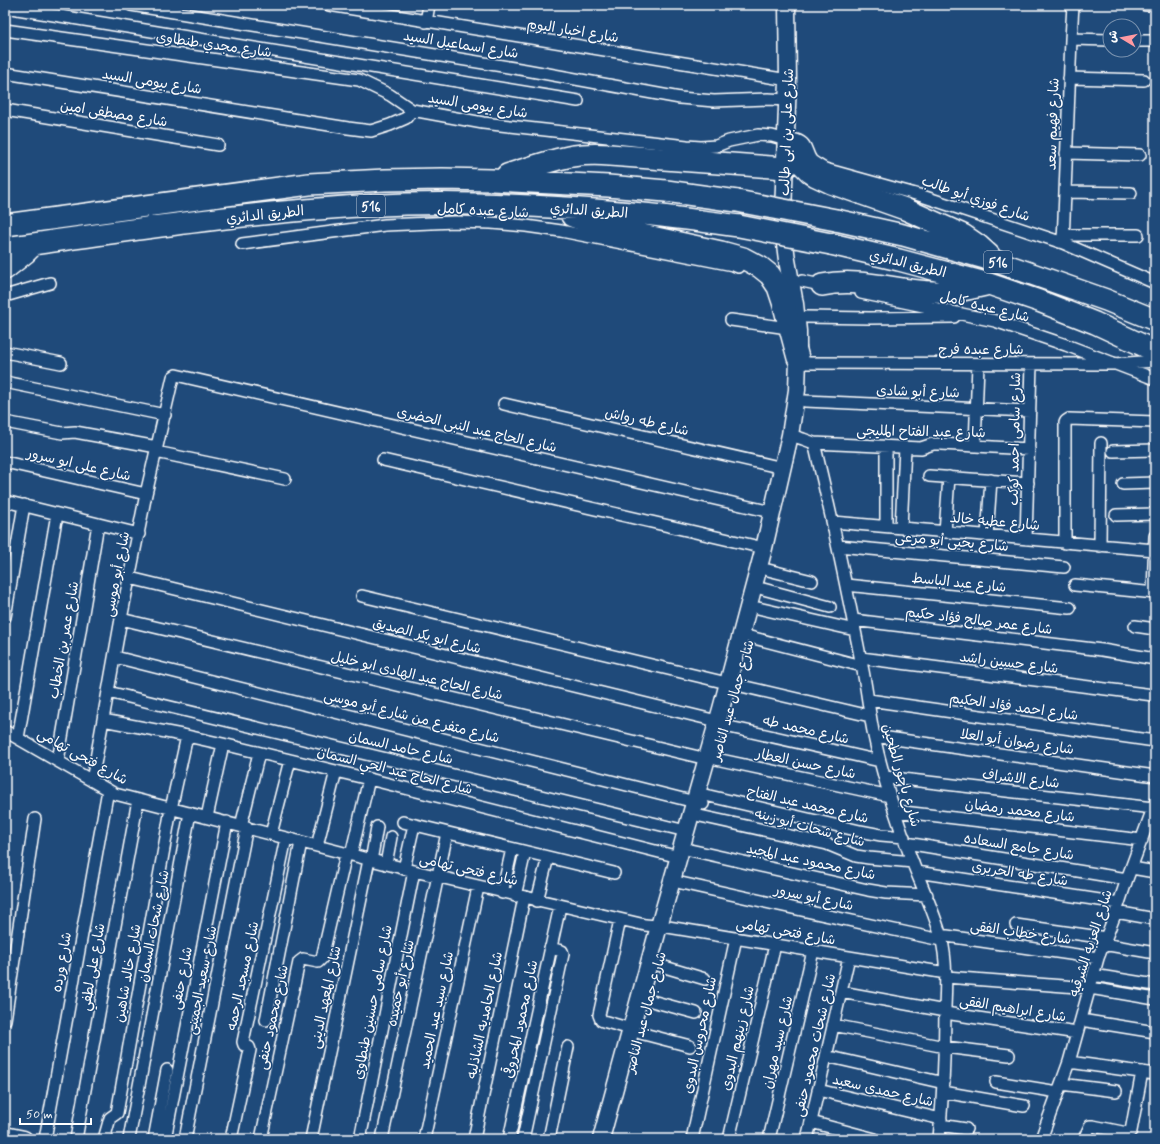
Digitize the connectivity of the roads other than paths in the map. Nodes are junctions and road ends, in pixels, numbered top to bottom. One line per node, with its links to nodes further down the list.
1 (131, 5): 20 (street, شارع اسماعيل السيد)
2 (329, 5): 10 (street, شارع اخبار اليوم)
3 (429, 5): 10 (street)
4 (787, 5): 18 (street, شارع على بن ابى طالب)
5 (797, 5): 25 (street, شارع على بن ابى طالب)
6 (1073, 5): 12 (street, شارع فهيم سعد)
7 (1145, 5): 8 (street)
8 (1153, 5)
9 (5, 7): 21 (street)
10 (426, 22): 18 (street, شارع اخبار اليوم)
11 (5, 30): 23 (street, شارع مجدي طنطاوى)
12 (1071, 39): 13 (street); 17 (street, شارع فهيم سعد)
13 (1102, 40)
14 (1142, 41): 15 (street)
15 (1155, 41)
16 (5, 73): 23 (street, شارع بيومى السيد)
17 (1069, 78): 19 (street); 26 (street, شارع فهيم سعد)
18 (788, 80): 20 (street, شارع على بن ابى طالب)
19 (1144, 80)
20 (787, 100): 25 (street, شارع على بن ابى طالب)
21 (578, 101)
22 (5, 110): 24 (street, شارع مصطفى امين)
23 (412, 110): 25 (street, شارع بيومى السيد)
24 (218, 145)
25 (791, 150): 28 (highway); 34 (street, شارع فوزي أبو طالب); 38 (street, شارع على بن ابى طالب); 39 (highway)
26 (1066, 153): 27 (street); 29 (street, شارع فهيم سعد)
27 (1140, 155)
28 (492, 180): 32 (highway, الطريق الدائري / 516); 39 (highway, الطريق الدائري / 516, bridge)
29 (1065, 192): 30 (street); 34 (street, شارع فهيم سعد)
30 (1131, 193)
31 (553, 207): 35 (highway, الطريق الدائري / 516); 44 (highway, الطريق الدائري / 516, bridge); 55 (highway)
32 (5, 225)
33 (1138, 235): 34 (street)
34 (1063, 239): 43 (street, شارع فوزي أبو طالب)
35 (34, 244): 37 (highway, الطريق الدائري / 516); 40 (highway)
36 (242, 244): 50 (street, شارع عبده كامل)
37 (5, 248)
38 (791, 257): 42 (street, شارع جمال عبد الناصر); 55 (street, شارع جمال عبد الناصر)
39 (995, 261): 49 (highway, الطريق الدائري / 516)
40 (5, 269)
41 (50, 283): 45 (street)
42 (812, 283): 44 (highway); 46 (street, شارع عبده كامل); 47 (street, شارع جمال عبد الناصر)
43 (1155, 283)
44 (989, 284): 51 (highway, الطريق الدائري / 516)
45 (5, 296)
46 (974, 316): 47 (street); 58 (street, شارع عبده كامل)
47 (806, 317): 55 (street, شارع جمال عبد الناصر)
48 (731, 320): 50 (street)
49 (1155, 320)
50 (788, 328): 55 (street, شارع عبده كامل)
51 (1155, 350)
52 (5, 352): 54 (street)
53 (1155, 361): 58 (street, شارع عبده فرج)
54 (61, 363)
55 (801, 364): 56 (street, شارع عبده فرج); 62 (street, شارع جمال عبد الناصر); 69 (street, شارع جمال عبد الناصر)
56 (978, 364): 57 (street, شارع عبده فرج); 64 (street)
57 (1031, 364): 58 (street, شارع عبده فرج); 65 (street, شارع سامى احمد كوكب)
58 (1114, 364): 60 (street, شارع عبده كامل)
59 (176, 375): 66 (street, شارع أبو موسى); 92 (street, شارع الحاج عبد النبى الحضرى)
60 (1155, 379)
61 (5, 382): 66 (street)
62 (804, 401): 64 (street, شارع أبو شادى); 69 (street, شارع جمال عبد الناصر)
63 (504, 404): 81 (street, شارع طه رواش)
64 (976, 408): 65 (street, شارع أبو شادى); 72 (street)
65 (1030, 411): 75 (street, شارع سامى احمد كوكب)
66 (165, 415): 76 (street, شارع أبو موسى)
67 (5, 422): 76 (street)
68 (1155, 422): 105 (street)
69 (794, 436): 70 (street); 81 (street, شارع جمال عبد الناصر); 111 (street, شارع جمال عبد الناصر)
70 (814, 443): 73 (street, شارع عبد الفتاح المليجى); 96 (street, شارع باجور الطحين)
71 (1101, 443): 107 (street)
72 (975, 446): 74 (street, شارع عبد الفتاح المليجى); 75 (street, شارع عبد الفتاح المليجى)
73 (886, 447): 74 (street, شارع عبد الفتاح المليجى); 98 (street)
74 (905, 448): 99 (street)
75 (1029, 449): 86 (street, شارع سامى احمد كوكب)
76 (157, 450): 84 (street); 89 (street, شارع أبو موسى)
77 (1155, 450): 78 (street)
78 (1113, 451)
79 (383, 460): 108 (street)
80 (5, 462): 89 (street, شارع على ابو سرور)
81 (783, 468): 92 (street, شارع جمال عبد الناصر)
82 (929, 476): 83 (street)
83 (949, 477): 85 (street); 100 (street)
84 (285, 479)
85 (991, 480): 86 (street); 102 (street)
86 (1028, 483): 104 (street, شارع سامى احمد كوكب)
87 (1155, 483): 88 (street)
88 (1123, 484)
89 (146, 494): 101 (street, شارع أبو موسى)
90 (5, 501): 91 (street)
91 (24, 505): 93 (street); 122 (street)
92 (772, 512): 108 (street, شارع جمال عبد الناصر)
93 (57, 514): 97 (street); 141 (street)
94 (1155, 514): 95 (street)
95 (1116, 515)
96 (833, 522): 98 (street, شارع عطيه خالد); 106 (street, شارع باجور الطحين)
97 (98, 524): 101 (street); 146 (street, شارع عمر بن الخطاب)
98 (886, 526): 99 (street, شارع عطيه خالد)
99 (901, 528): 100 (street, شارع عطيه خالد)
100 (944, 532): 102 (street, شارع عطيه خالد)
101 (139, 534): 112 (street, شارع أبو موسى)
102 (987, 536): 104 (street, شارع عطيه خالد)
103 (1155, 536): 109 (street)
104 (1026, 539): 105 (street, شارع عطيه خالد)
105 (1065, 543): 107 (street, شارع عطيه خالد)
106 (838, 546): 110 (street, شارع يحيى أبو مرعى); 114 (street, شارع باجور الطحين)
107 (1100, 546): 109 (street, شارع عطيه خالد)
108 (764, 548): 131 (street, شارع جمال عبد الناصر)
109 (1155, 550): 117 (street)
110 (1064, 567)
111 (768, 570): 113 (street); 116 (street, شارع جمال عبد الناصر)
112 (130, 578): 123 (street, شارع أبو موسى); 137 (street, شارع ابو بكر الصديق)
113 (812, 581)
114 (846, 585): 121 (street, شارع عبد الباسط); 124 (street, شارع باجور الطحين)
115 (1075, 585): 117 (street)
116 (763, 590): 119 (street); 120 (street, شارع جمال عبد الناصر)
117 (1154, 593)
118 (362, 596): 131 (street)
119 (830, 607)
120 (758, 608): 124 (street, شارع عمر صالح فؤاد حكيم); 127 (street, شارع جمال عبد الناصر)
121 (1070, 608)
122 (5, 617)
123 (122, 619): 128 (street, شارع أبو موسى); 145 (street, شارع الحاج عبد الهادى ابو خليل)
124 (854, 625): 129 (street, شارع عمر صالح فؤاد حكيم); 130 (street, شارع باجور الطحين)
125 (1135, 626): 126 (street)
126 (1155, 629)
127 (750, 637): 130 (street, شارع حسين راشد); 131 (street, شارع جمال عبد الناصر)
128 (115, 657): 132 (street, شارع أبو موسى); 157 (street, شارع متفرع من شارع أبو موسى)
129 (1155, 659)
130 (861, 662): 133 (street, شارع حسين راشد); 134 (street, شارع باجور الطحين)
131 (732, 684): 135 (street); 137 (street, شارع جمال عبد الناصر)
132 (108, 692): 136 (street, شارع أبو موسى); 167 (street, شارع حامد السمان)
133 (1153, 695)
134 (869, 700): 135 (street, شارع باجور الطحين); 142 (street, شارع احمد فؤاد الحكيم)
135 (870, 716): 140 (street, شارع باجور الطحين)
136 (103, 720): 139 (street, شارع الحاج عبد الحي السمان); 153 (street, شارع أبو موسى)
137 (721, 724): 145 (street, شارع جمال عبد الناصر); 148 (street, شارع محمد طه)
138 (5, 730): 141 (street, شارع فتحى تهامى)
139 (187, 736): 143 (street, شارع الحاج عبد الحي السمان); 159 (street, شارع خالد شاهين)
140 (874, 736): 148 (street, شارع باجور الطحين); 150 (street, شارع رضوان أبو العلا)
141 (18, 738): 146 (street, شارع فتحى تهامى)
142 (1155, 741)
143 (223, 744): 144 (street, شارع الحاج عبد الحي السمان); 162 (street)
144 (259, 753): 147 (street, شارع الحاج عبد الحي السمان); 165 (street, شارع سعيد الجمينى)
145 (711, 759): 155 (street, شارع حسن العطار); 157 (street, شارع جمال عبد الناصر)
146 (58, 760): 153 (street, شارع فتحى تهامى)
147 (290, 760): 149 (street, شارع الحاج عبد الحي السمان); 169 (street)
148 (880, 761): 151 (street, شارع باجور الطحين)
149 (336, 771): 152 (street, شارع الحاج عبد الحي السمان); 175 (street)
150 (1155, 776)
151 (885, 777): 155 (street, شارع باجور الطحين); 158 (street, شارع الاشراف)
152 (369, 779): 178 (street, شارع الحاج عبد الحي السمان); 179 (street)
153 (92, 781): 154 (street, شارع فتحى تهامى)
154 (108, 790): 156 (street, شارع فتحى تهامى); 250 (street, شارع ورده)
155 (890, 796): 160 (street, شارع باجور الطحين)
156 (138, 800): 159 (street, شارع فتحى تهامى); 251 (street, شارع على لطفي)
157 (700, 804): 167 (street, شارع جمال عبد الناصر); 172 (street, شارع محمد عبد الفتاح); 178 (street, شارع جمال عبد الناصر); 183 (street, شارع شحات أبو زينه)
158 (1154, 805): 173 (street, شارع العزبه الشرقيه)
159 (171, 808): 161 (street, شارع فتحى تهامى); 252 (street, شارع خالد شاهين)
160 (895, 811): 172 (street, شارع باجور الطحين); 173 (street, شارع محمد رمضان)
161 (190, 813): 162 (street, شارع فتحى تهامى); 253 (street, شارع شحات السمان)
162 (207, 817): 164 (street, شارع فتحى تهامى)
163 (35, 819): 222 (street)
164 (227, 822): 165 (street, شارع فتحى تهامى); 255 (street, شارع حنفى)
165 (244, 827): 169 (street, شارع فتحى تهامى); 256 (street, شارع سعيد الجمينى)
166 (377, 827): 181 (street, شارع المعهد الدينى)
167 (686, 830): 178 (street, شارع جمال عبد الناصر)
168 (447, 833): 176 (street); 185 (street, شارع سامى حسنين طنطاوى); 188 (street, شارع أبو حميده)
169 (271, 834): 171 (street, شارع فتحى تهامى)
170 (392, 837): 182 (street)
171 (286, 838): 174 (street, شارع فتحى تهامى); 257 (street, شارع مسجد الرحمه)
172 (905, 840): 183 (street, شارع باجور الطحين); 189 (street, شارع جامع السعاده)
173 (1142, 840): 184 (street, شارع العزبه الشرقيه)
174 (301, 842): 175 (street, شارع فتحى تهامى); 223 (street)
175 (317, 846): 179 (street, شارع فتحى تهامى)
176 (512, 849): 177 (street); 192 (street)
177 (525, 852): 180 (street); 194 (street, شارع الحامديه الشاذليه)
178 (684, 853): 190 (street, شارع جمال عبد الناصر); 193 (street, شارع محمود عبد المجيد); 200 (street, شارع جمال عبد الناصر)
179 (349, 854): 181 (street, شارع فتحى تهامى); 258 (street, شارع محمود حنفى)
180 (548, 857): 187 (street); 195 (street)
181 (370, 860): 182 (street, شارع فتحى تهامى); 259 (street, شارع المعهد الدينى)
182 (386, 864): 185 (street, شارع فتحى تهامى)
183 (915, 867): 193 (street, شارع باجور الطحين); 197 (street, شارع طه الحريرى)
184 (1132, 868): 186 (street); 189 (street, شارع العزبه الشرقيه)
185 (409, 870): 188 (street, شارع فتحى تهامى); 260 (street, شارع سامى حسنين طنطاوى)
186 (1155, 872)
187 (614, 873)
188 (438, 877): 191 (street, شارع فتحى تهامى); 261 (street, شارع أبو حميده)
189 (1127, 879): 197 (street, شارع العزبه الشرقيه)
190 (681, 883): 200 (street, شارع جمال عبد الناصر); 202 (street, شارع أبو سرور)
191 (478, 887): 192 (street, شارع فتحى تهامى); 262 (street, شارع سيد عبد الحميد)
192 (502, 893): 194 (street, شارع فتحى تهامى)
193 (927, 895): 202 (street, شارع باجور الطحين)
194 (520, 897): 195 (street, شارع فتحى تهامى); 263 (street, شارع الحامديه الشاذليه)
195 (537, 901): 196 (street, شارع فتحى تهامى)
196 (560, 906): 199 (street, شارع فتحى تهامى); 206 (street, شارع محمود المحروقى)
197 (1118, 908): 198 (street, شارع طه الحريرى); 204 (street, شارع العزبه الشرقيه)
198 (1155, 919)
199 (620, 920): 200 (street, شارع فتحى تهامى); 226 (street)
200 (663, 926): 203 (street, شارع فتحى تهامى); 211 (street, شارع جمال عبد الناصر); 226 (street, شارع جمال عبد الناصر)
201 (1016, 926): 204 (street)
202 (941, 937): 210 (street, شارع خطاب الفقى); 212 (street, شارع باجور الطحين)
203 (736, 938): 205 (street, شارع فتحى تهامى); 269 (street, شارع محروس البدوى)
204 (1105, 941): 208 (street); 210 (street, شارع العزبه الشرقيه)
205 (775, 945): 207 (street, شارع فتحى تهامى); 270 (street, شارع زينهم البدوى)
206 (550, 948): 264 (street, شارع محمود المحروقى); 265 (street)
207 (813, 951): 209 (street, شارع فتحى تهامى); 271 (street, شارع سيد مهران)
208 (1155, 953)
209 (849, 957): 212 (street, شارع فتحى تهامى); 217 (street, شارع شحات محمود حنفى)
210 (1098, 958): 213 (street, شارع العزبه الشرقيه)
211 (658, 965): 214 (street); 219 (street, شارع جمال عبد الناصر)
212 (946, 975): 216 (street, شارع فتحى تهامى); 220 (street, شارع باجور الطحين)
213 (1093, 975): 215 (street); 216 (street, شارع العزبه الشرقيه)
214 (705, 979)
215 (1155, 985)
216 (1090, 988): 218 (street, شارع فتحى تهامى); 224 (street, شارع العزبه الشرقيه)
217 (841, 992): 220 (street, شارع ابراهيم الفقى); 225 (street, شارع شحات محمود حنفى)
218 (1155, 999)
219 (648, 1000): 221 (street); 226 (street, شارع جمال عبد الناصر)
220 (945, 1012): 228 (street, شارع ابراهيم الفقى); 231 (street, شارع باجور الطحين)
221 (696, 1013)
222 (5, 1020)
223 (266, 1020)
224 (1081, 1020): 227 (street); 228 (street, شارع العزبه الشرقيه)
225 (833, 1025): 231 (street); 233 (street, شارع شحات محمود حنفى)
226 (635, 1031): 229 (street); 239 (street, شارع جمال عبد الناصر)
227 (1155, 1032)
228 (1077, 1033): 234 (street, شارع العزبه الشرقيه)
229 (690, 1046)
230 (568, 1047): 266 (street)
231 (945, 1048): 232 (street); 240 (street, شارع باجور الطحين)
232 (1009, 1055)
233 (826, 1056): 240 (street); 242 (street, شارع شحات محمود حنفى)
234 (1069, 1062): 236 (street); 241 (street, شارع العزبه الشرقيه)
235 (167, 1070): 254 (street)
236 (1142, 1072): 237 (street); 276 (street)
237 (1155, 1074)
238 (996, 1082): 241 (street)
239 (620, 1087): 267 (street, شارع جمال عبد الناصر); 268 (street, شارع جمال عبد الناصر)
240 (944, 1088): 244 (street); 246 (street, شارع باجور الطحين)
241 (1060, 1088): 243 (street); 275 (street, شارع العزبه الشرقيه)
242 (818, 1090): 245 (street, شارع شحات محمود حنفى); 246 (street, شارع حمدى سعيد)
243 (1116, 1091)
244 (1024, 1106)
245 (811, 1122): 272 (street, شارع شحات محمود حنفى); 273 (street)
246 (941, 1122): 247 (street, شارع حمدى سعيد); 274 (street, شارع باجور الطحين)
247 (966, 1129)
248 (5, 1135): 249 (street)
249 (24, 1139)
250 (45, 1139)
251 (76, 1139)
252 (104, 1139)
253 (129, 1139)
254 (154, 1139)
255 (165, 1139)
256 (184, 1139)
257 (230, 1139)
258 (261, 1139)
259 (311, 1139)
260 (360, 1139)
261 (382, 1139)
262 (424, 1139)
263 (474, 1139)
264 (509, 1139)
265 (523, 1139)
266 (549, 1139)
267 (601, 1139)
268 (612, 1139)
269 (692, 1139)
270 (729, 1139)
271 (769, 1139)
272 (807, 1139)
273 (875, 1139)
274 (939, 1139)
275 (1042, 1139)
276 (1084, 1139)

